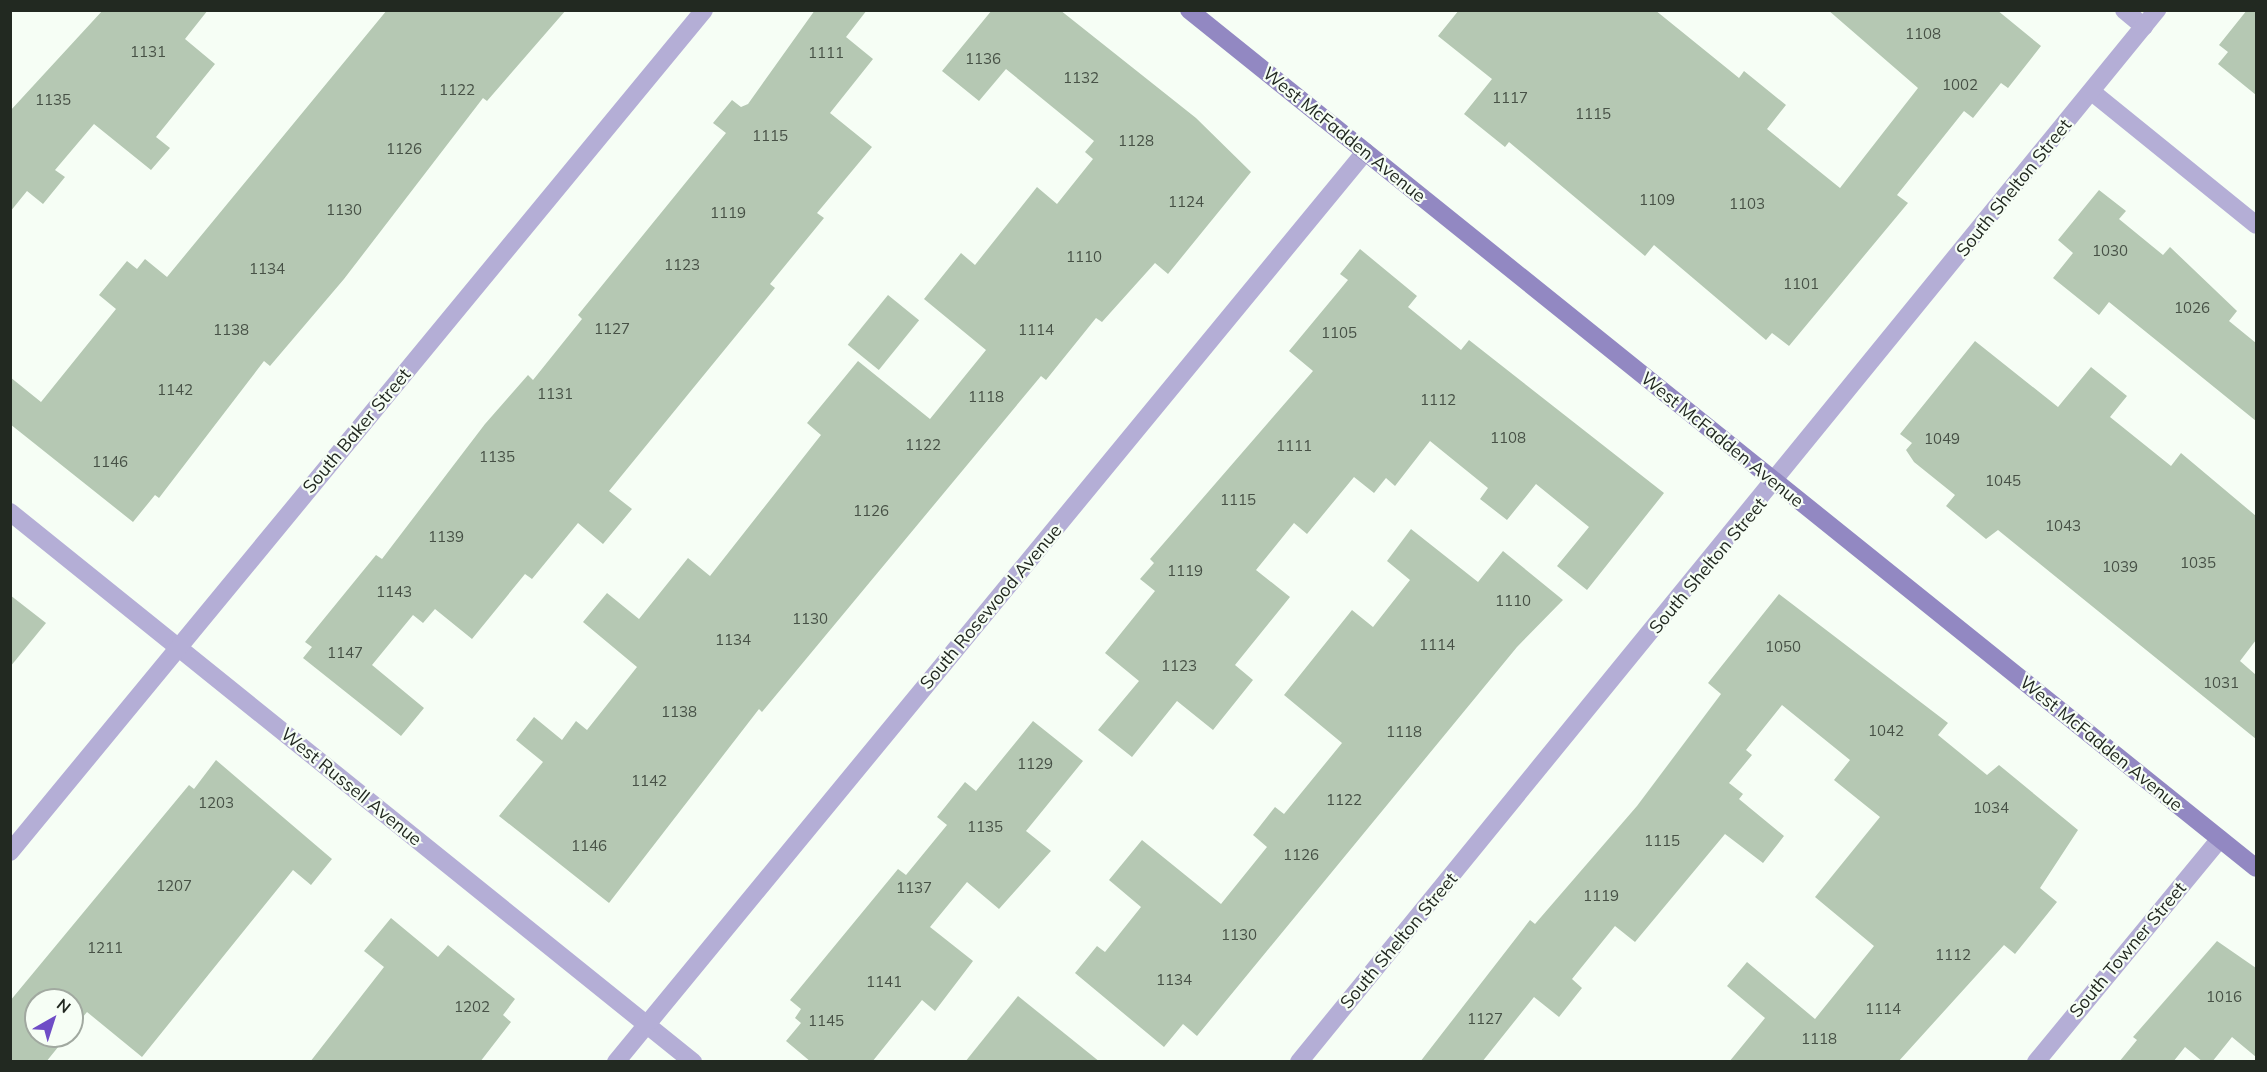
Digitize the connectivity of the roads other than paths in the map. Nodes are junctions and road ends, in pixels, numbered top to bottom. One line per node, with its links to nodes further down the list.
1 (704, 10): 11 (street, South Baker Street)
2 (1189, 10): 7 (street, West McFadden Avenue)
3 (2124, 10): 5 (street)
4 (2157, 10): 5 (street, South Shelton Street)
5 (2144, 27): 6 (street, South Shelton Street)
6 (2092, 92): 8 (street); 9 (street, South Shelton Street)
7 (1365, 152): 9 (street, West McFadden Avenue); 15 (street, South Rosewood Avenue)
8 (2256, 225)
9 (1777, 483): 12 (street, West McFadden Avenue); 18 (street, South Shelton Street)
10 (10, 512): 11 (street, West Russell Avenue)
11 (179, 648): 13 (street, South Baker Street); 15 (street, West Russell Avenue)
12 (2220, 839): 14 (street, West McFadden Avenue); 19 (street, South Towner Street)
13 (10, 852)
14 (2256, 868)
15 (646, 1024): 16 (street, South Rosewood Avenue); 17 (street, West Russell Avenue)
16 (616, 1062)
17 (693, 1062)
18 (1299, 1062)
19 (2036, 1062)

